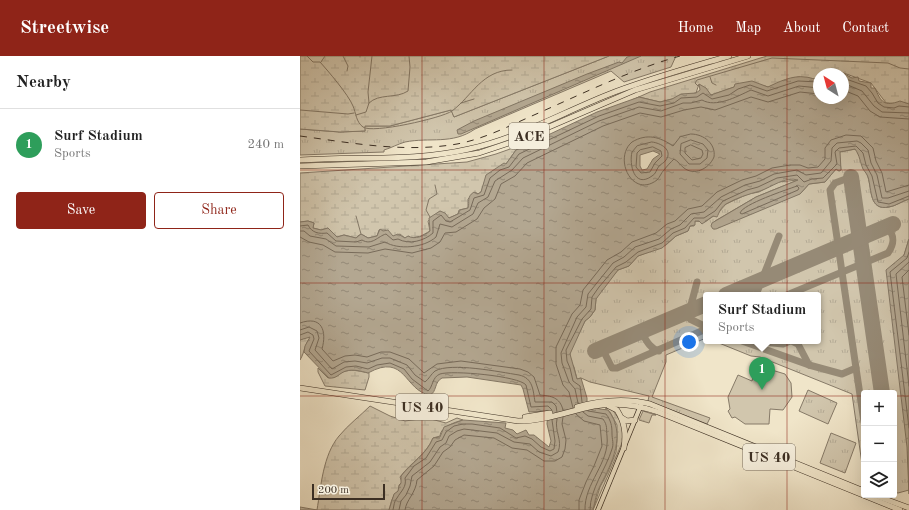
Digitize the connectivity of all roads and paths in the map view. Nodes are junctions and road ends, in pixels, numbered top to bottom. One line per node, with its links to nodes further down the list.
1 (729, 56): 3 (highway, ACE)
2 (748, 56): 4 (highway, ACE)
3 (300, 160)
4 (300, 166)
5 (300, 385): 9 (highway, US 40)
6 (300, 388): 9 (highway, US 40)
7 (596, 404): 8 (highway, US 40); 9 (highway, US 40); 10 (highway)
8 (641, 405): 11 (main road); 13 (highway, US 40); 17 (highway, US 40)
9 (544, 417)
10 (622, 418): 11 (highway); 12 (highway)
11 (635, 420): 12 (main road)
12 (624, 448): 16 (main road)
13 (861, 490)
14 (882, 498): 15 (highway)
15 (909, 508)
16 (598, 510)
17 (900, 510)

